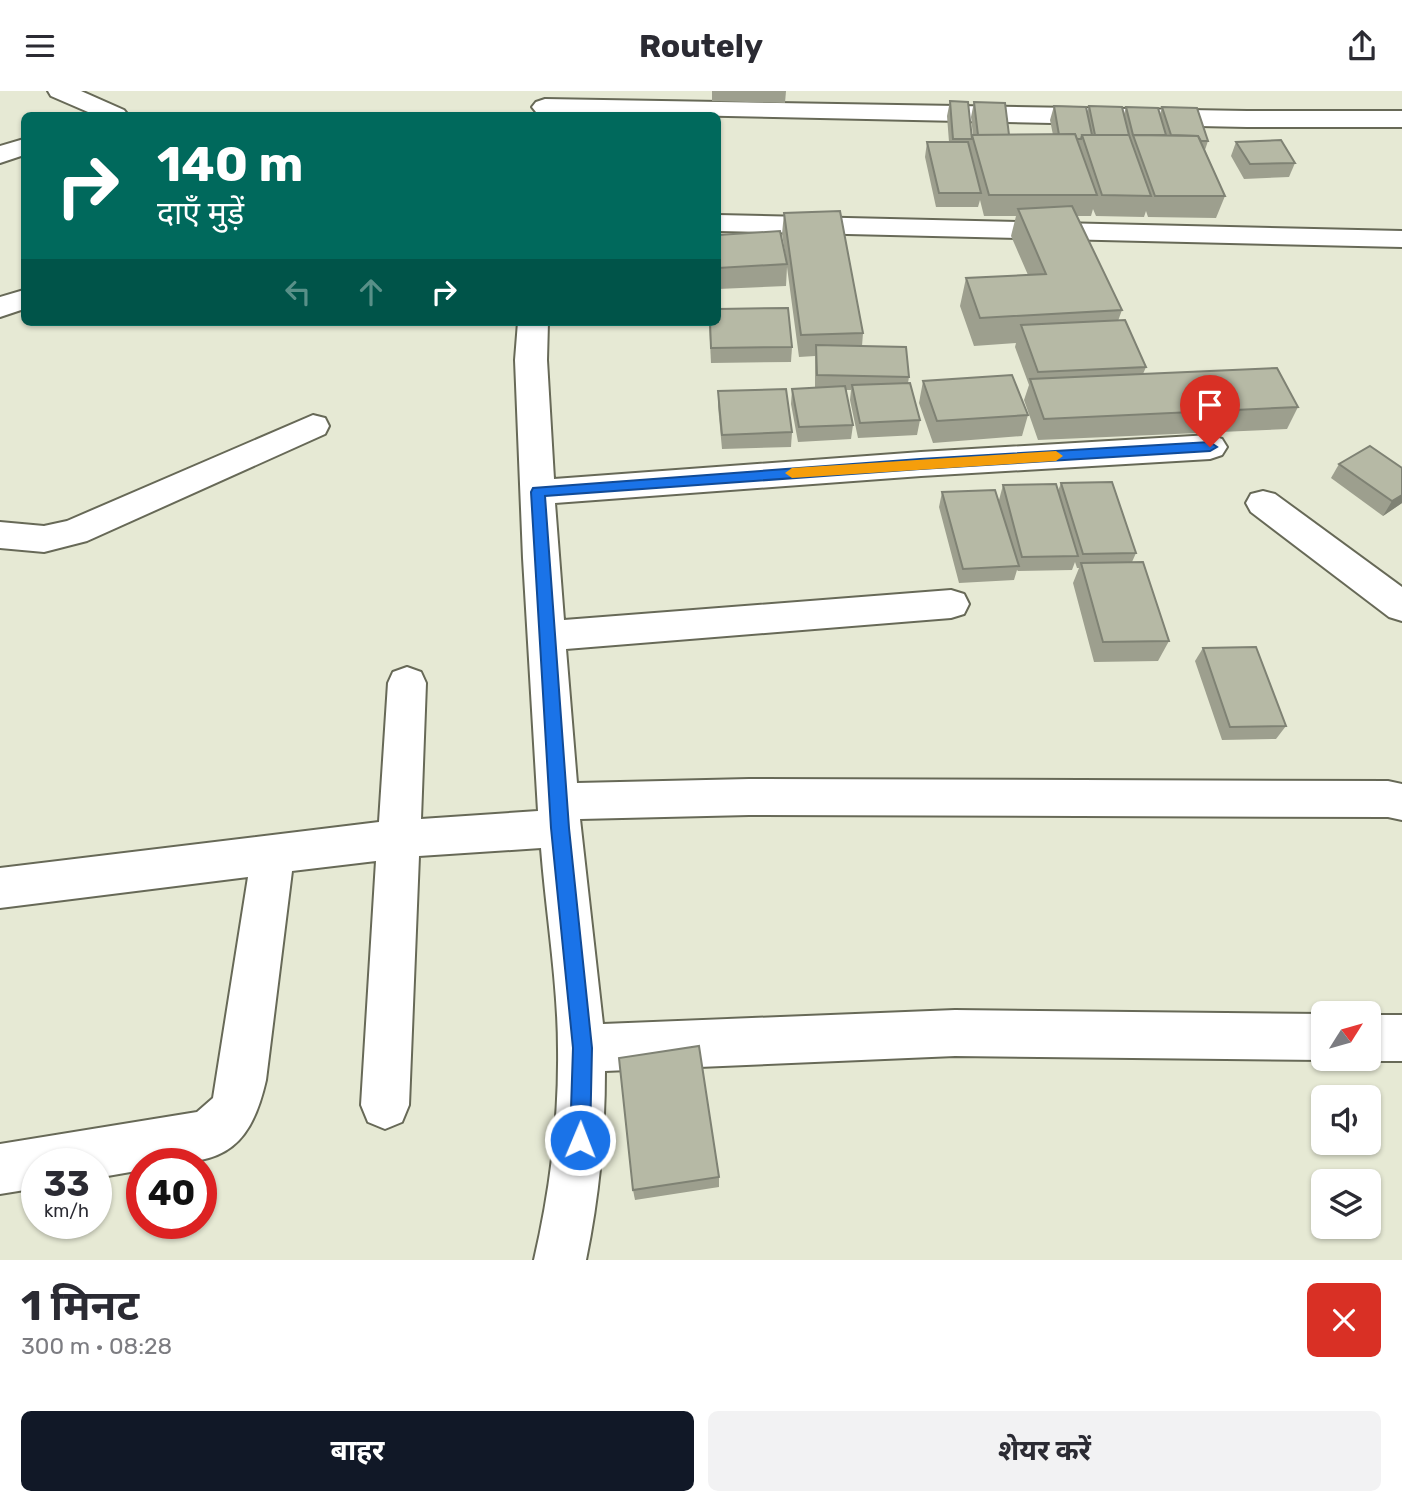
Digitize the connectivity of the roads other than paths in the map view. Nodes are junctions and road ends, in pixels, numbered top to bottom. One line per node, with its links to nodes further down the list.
1 (60, 91): 4 (street)
2 (1230, 91): 5 (street)
3 (546, 104): 5 (street)
4 (108, 112)
5 (1247, 119): 6 (street)
6 (1402, 119)
7 (21, 148): 8 (street)
8 (0, 155)
9 (721, 223): 10 (street)
10 (1402, 239)
11 (21, 300): 12 (street)
12 (0, 308)
13 (533, 326): 16 (street)
14 (313, 426): 18 (street)
15 (1210, 447): 16 (street)
16 (538, 492): 21 (street)
17 (1264, 503): 20 (street)
18 (0, 535)
19 (951, 604): 21 (street)
20 (1402, 607)
21 (547, 636): 24 (street)
22 (407, 683): 25 (street)
23 (1402, 802): 24 (street)
24 (559, 814): 25 (street); 31 (street)
25 (398, 839): 26 (street); 32 (street)
26 (273, 855): 27 (street); 33 (street)
27 (0, 888)
28 (1311, 1037): 31 (street)
29 (1381, 1038): 30 (street)
30 (1402, 1038)
31 (582, 1048): 34 (street)
32 (385, 1105)
33 (0, 1169)
34 (560, 1260)

